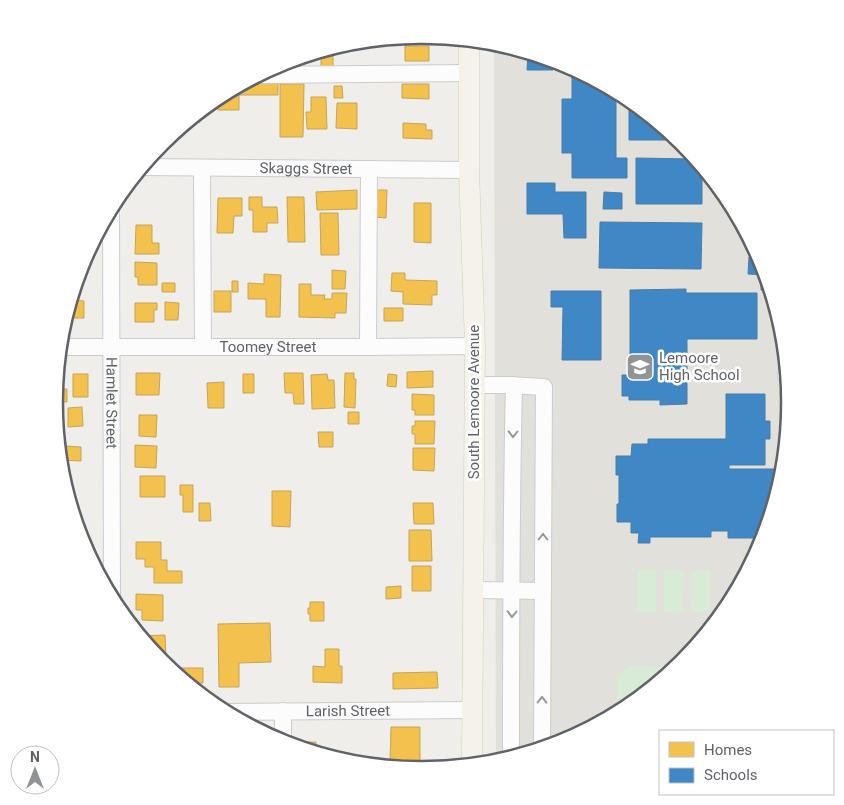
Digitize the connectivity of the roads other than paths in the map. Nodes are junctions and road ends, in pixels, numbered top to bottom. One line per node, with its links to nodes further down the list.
1 (469, 47): 2 (main road, South Lemoore Avenue)
2 (469, 73): 3 (street); 7 (main road, South Lemoore Avenue)
3 (277, 75)
4 (151, 167): 5 (street, Skaggs Street)
5 (202, 168): 6 (street, Skaggs Street); 12 (street)
6 (369, 169): 7 (street, Skaggs Street); 13 (street)
7 (469, 170): 9 (main road, South Lemoore Avenue)
8 (111, 223): 11 (street, Hamlet Street)
9 (474, 346): 13 (street, Toomey Street); 14 (main road, South Lemoore Avenue)
10 (68, 347): 11 (street, Toomey Street)
11 (112, 347): 12 (street, Toomey Street); 16 (street, Hamlet Street)
12 (203, 347): 13 (street, Toomey Street)
13 (368, 347)
14 (474, 385): 15 (street); 17 (main road, South Lemoore Avenue)
15 (514, 385): 18 (street, one-way to 18); 19 (street, one-way to 15)
16 (112, 584)
17 (473, 590): 18 (street); 20 (main road, South Lemoore Avenue)
18 (512, 590): 19 (street); 25 (street, one-way to 25)
19 (543, 591): 24 (street, one-way to 19)
20 (472, 710): 21 (street, Larish Street); 26 (main road, South Lemoore Avenue)
21 (283, 711): 22 (street, Larish Street); 23 (street)
22 (241, 712)
23 (283, 733)
24 (542, 740)
25 (511, 750)
26 (472, 757)

